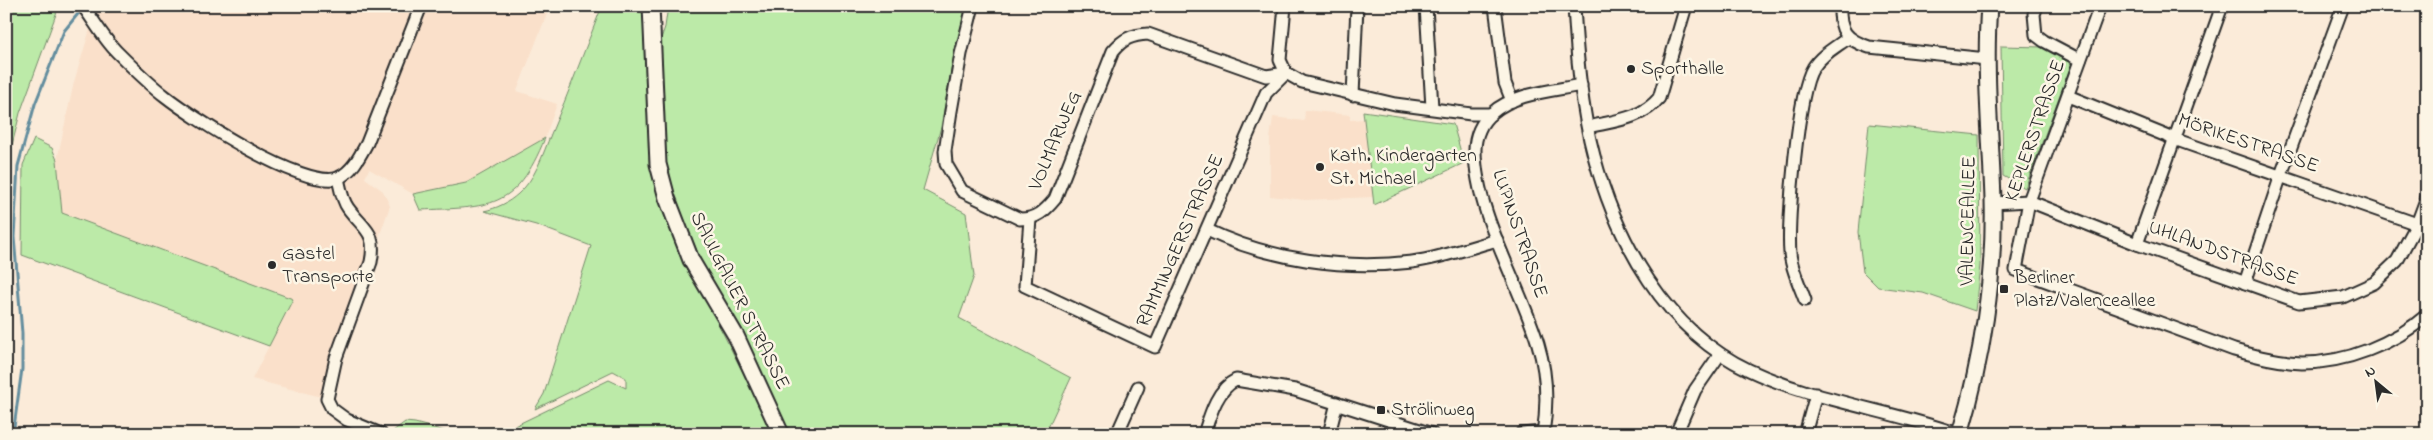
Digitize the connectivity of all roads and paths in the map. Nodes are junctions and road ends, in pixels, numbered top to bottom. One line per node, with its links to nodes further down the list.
1 (421, 6): 30 (street)
2 (651, 6): 48 (main road, SAULGAUER STRASSE)
3 (973, 6): 34 (street, VOLMARWEG)
4 (1285, 6): 20 (street)
5 (1357, 6): 22 (street)
6 (1426, 6): 25 (street)
7 (1495, 6): 24 (street)
8 (1574, 6): 21 (street)
9 (1686, 6): 27 (street)
10 (1840, 6): 17 (street)
11 (1989, 6): 18 (main road, VALENCEALLEE)
12 (2037, 6): 19 (street)
13 (2100, 6): 19 (street, KEPLERSTRASSE)
14 (2222, 6): 28 (street)
15 (2343, 6): 29 (street)
16 (87, 11): 30 (street)
17 (1848, 38): 18 (street); 40 (street)
18 (1987, 59): 33 (main road, VALENCEALLEE)
19 (2080, 60): 23 (street, KEPLERSTRASSE)
20 (1286, 73): 22 (street); 34 (street, VOLMARWEG); 36 (street, RAMMINGERSTRASSE)
21 (1581, 85): 24 (street); 27 (street)
22 (1353, 95): 25 (street)
23 (2068, 96): 28 (street, MÖRIKESTRASSE); 32 (street, KEPLERSTRASSE)
24 (1512, 101): 26 (street)
25 (1432, 108): 26 (street)
26 (1490, 114): 37 (street, LUPINSTRASSE)
27 (1588, 127): 42 (street)
28 (2174, 139): 29 (street, MÖRIKESTRASSE); 38 (street)
29 (2281, 174): 35 (street, MÖRIKESTRASSE); 39 (street)
30 (338, 178): 47 (street)
31 (2427, 197): 35 (street, UHLANDSTRASSE)
32 (2029, 201): 33 (street, UHLANDSTRASSE); 38 (street, UHLANDSTRASSE); 41 (street, KEPLERSTRASSE)
33 (1993, 203): 56 (main road, VALENCEALLEE)
34 (1030, 219): 36 (street, RAMMINGERSTRASSE)
35 (2417, 224): 39 (street, UHLANDSTRASSE)
36 (1207, 230): 37 (street)
37 (1497, 240): 46 (street, LUPINSTRASSE)
38 (2137, 244): 39 (street, UHLANDSTRASSE)
39 (2245, 283)
40 (1805, 300)
41 (2427, 315)
42 (1720, 354): 44 (street); 54 (street)
43 (1138, 387): 49 (street)
44 (1816, 394): 55 (street); 56 (street)
45 (1337, 403): 50 (street); 51 (street); 52 (street)
46 (1544, 433): 53 (street)
47 (381, 434)
48 (781, 434)
49 (1117, 434)
50 (1204, 434)
51 (1329, 434)
52 (1432, 434)
53 (1521, 434)
54 (1676, 434)
55 (1805, 434)
56 (1959, 434)

